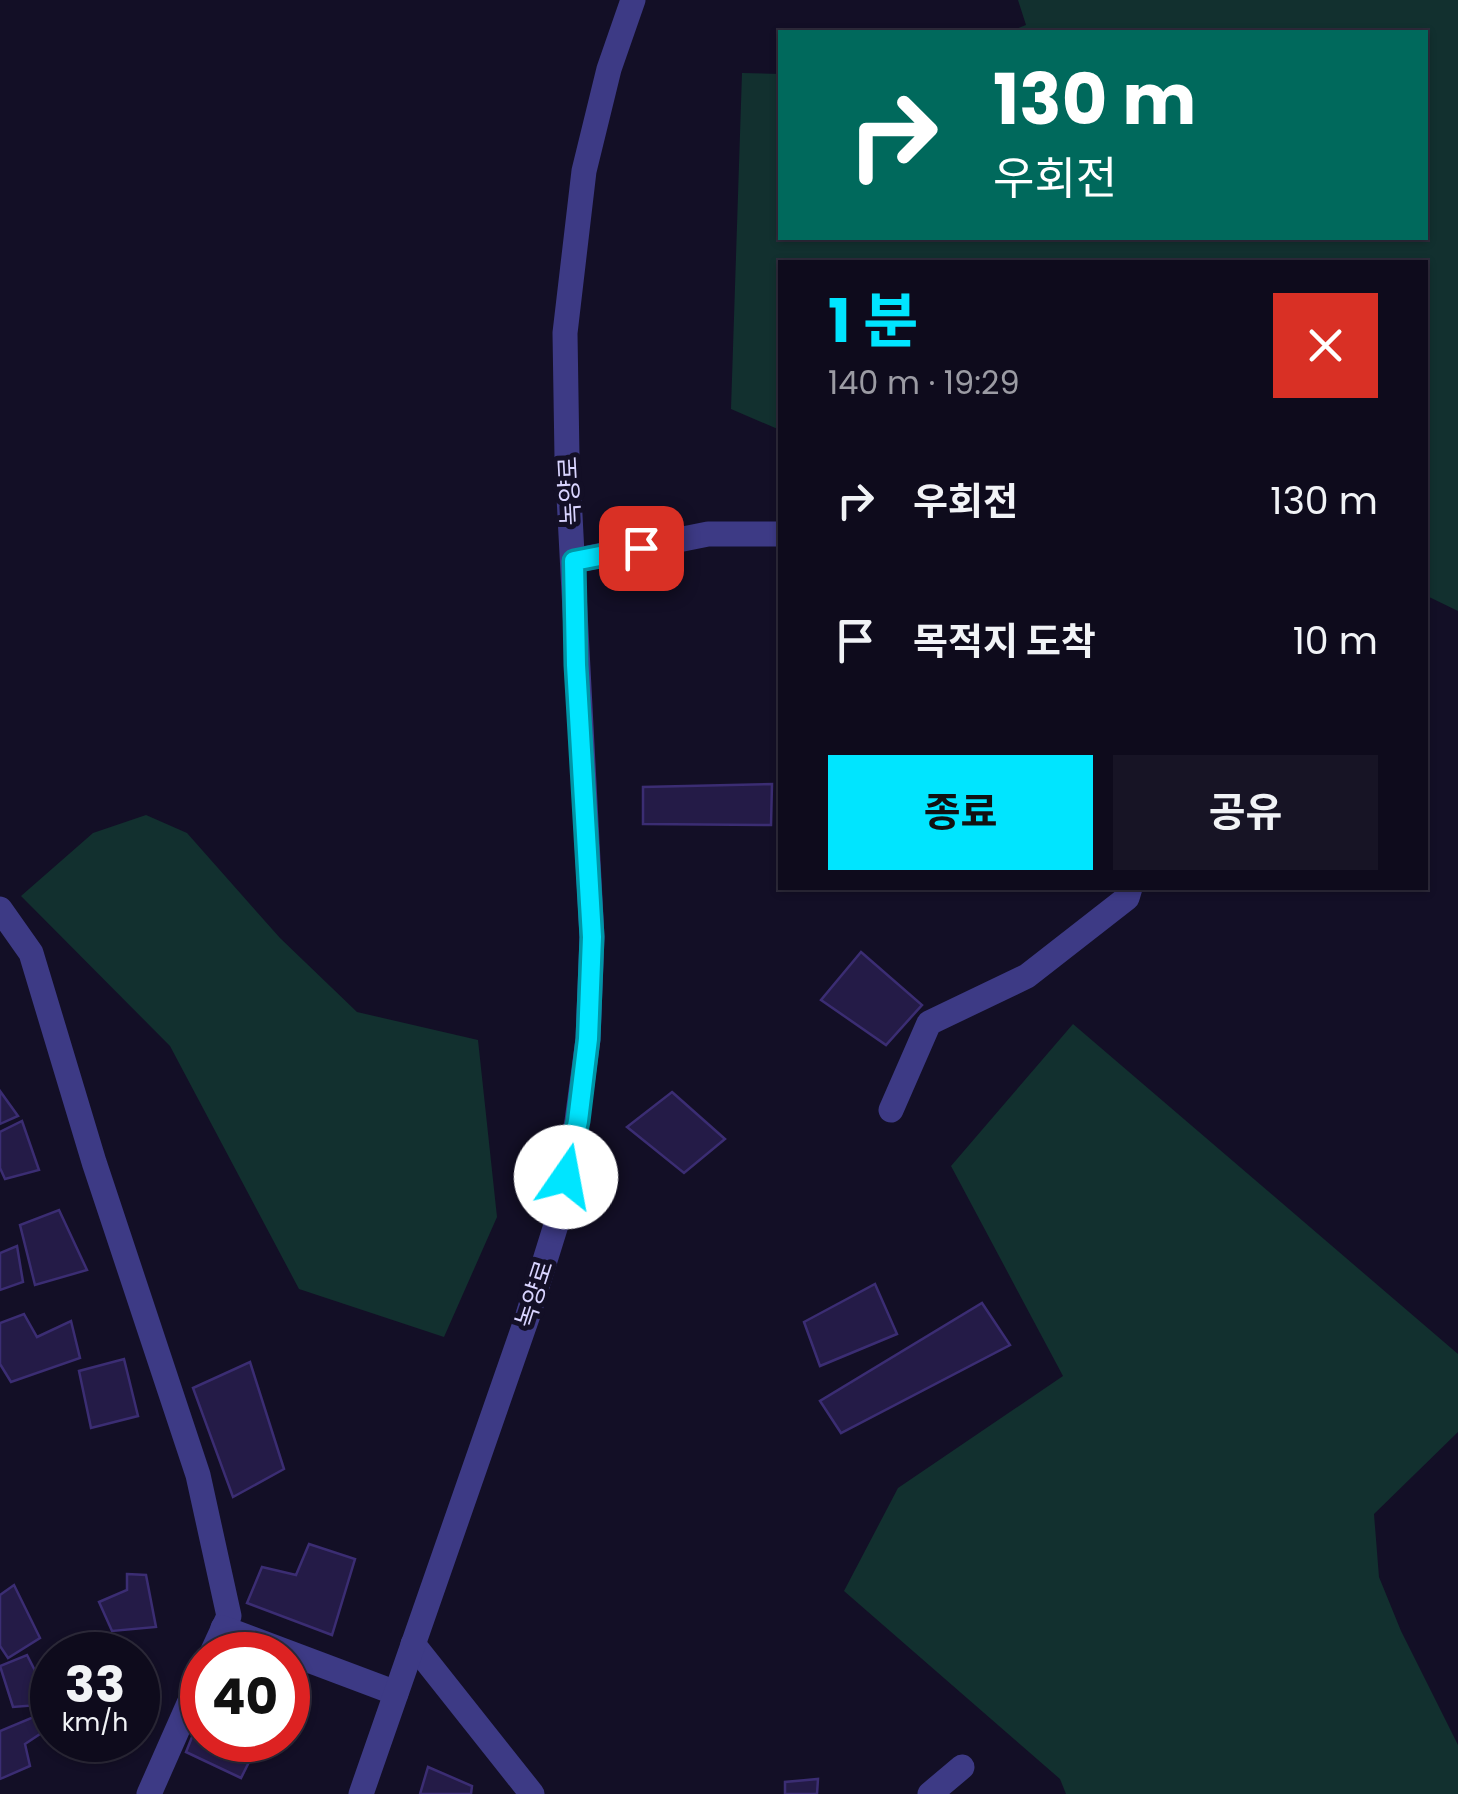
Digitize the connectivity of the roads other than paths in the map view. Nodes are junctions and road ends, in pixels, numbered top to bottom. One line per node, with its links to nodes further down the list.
1 (633, 0): 3 (street, 녹양로)
2 (778, 534): 3 (street)
3 (574, 561): 9 (street, 녹양로)
4 (1129, 890): 6 (street)
5 (0, 909): 7 (street)
6 (891, 1110)
7 (223, 1628): 8 (street); 10 (street)
8 (221, 1632)
9 (412, 1644): 10 (street, 녹양로); 15 (street)
10 (396, 1693): 14 (street, 녹양로)
11 (180, 1723): 13 (street)
12 (962, 1767): 16 (street)
13 (148, 1794)
14 (361, 1794)
15 (532, 1794)
16 (930, 1794)

